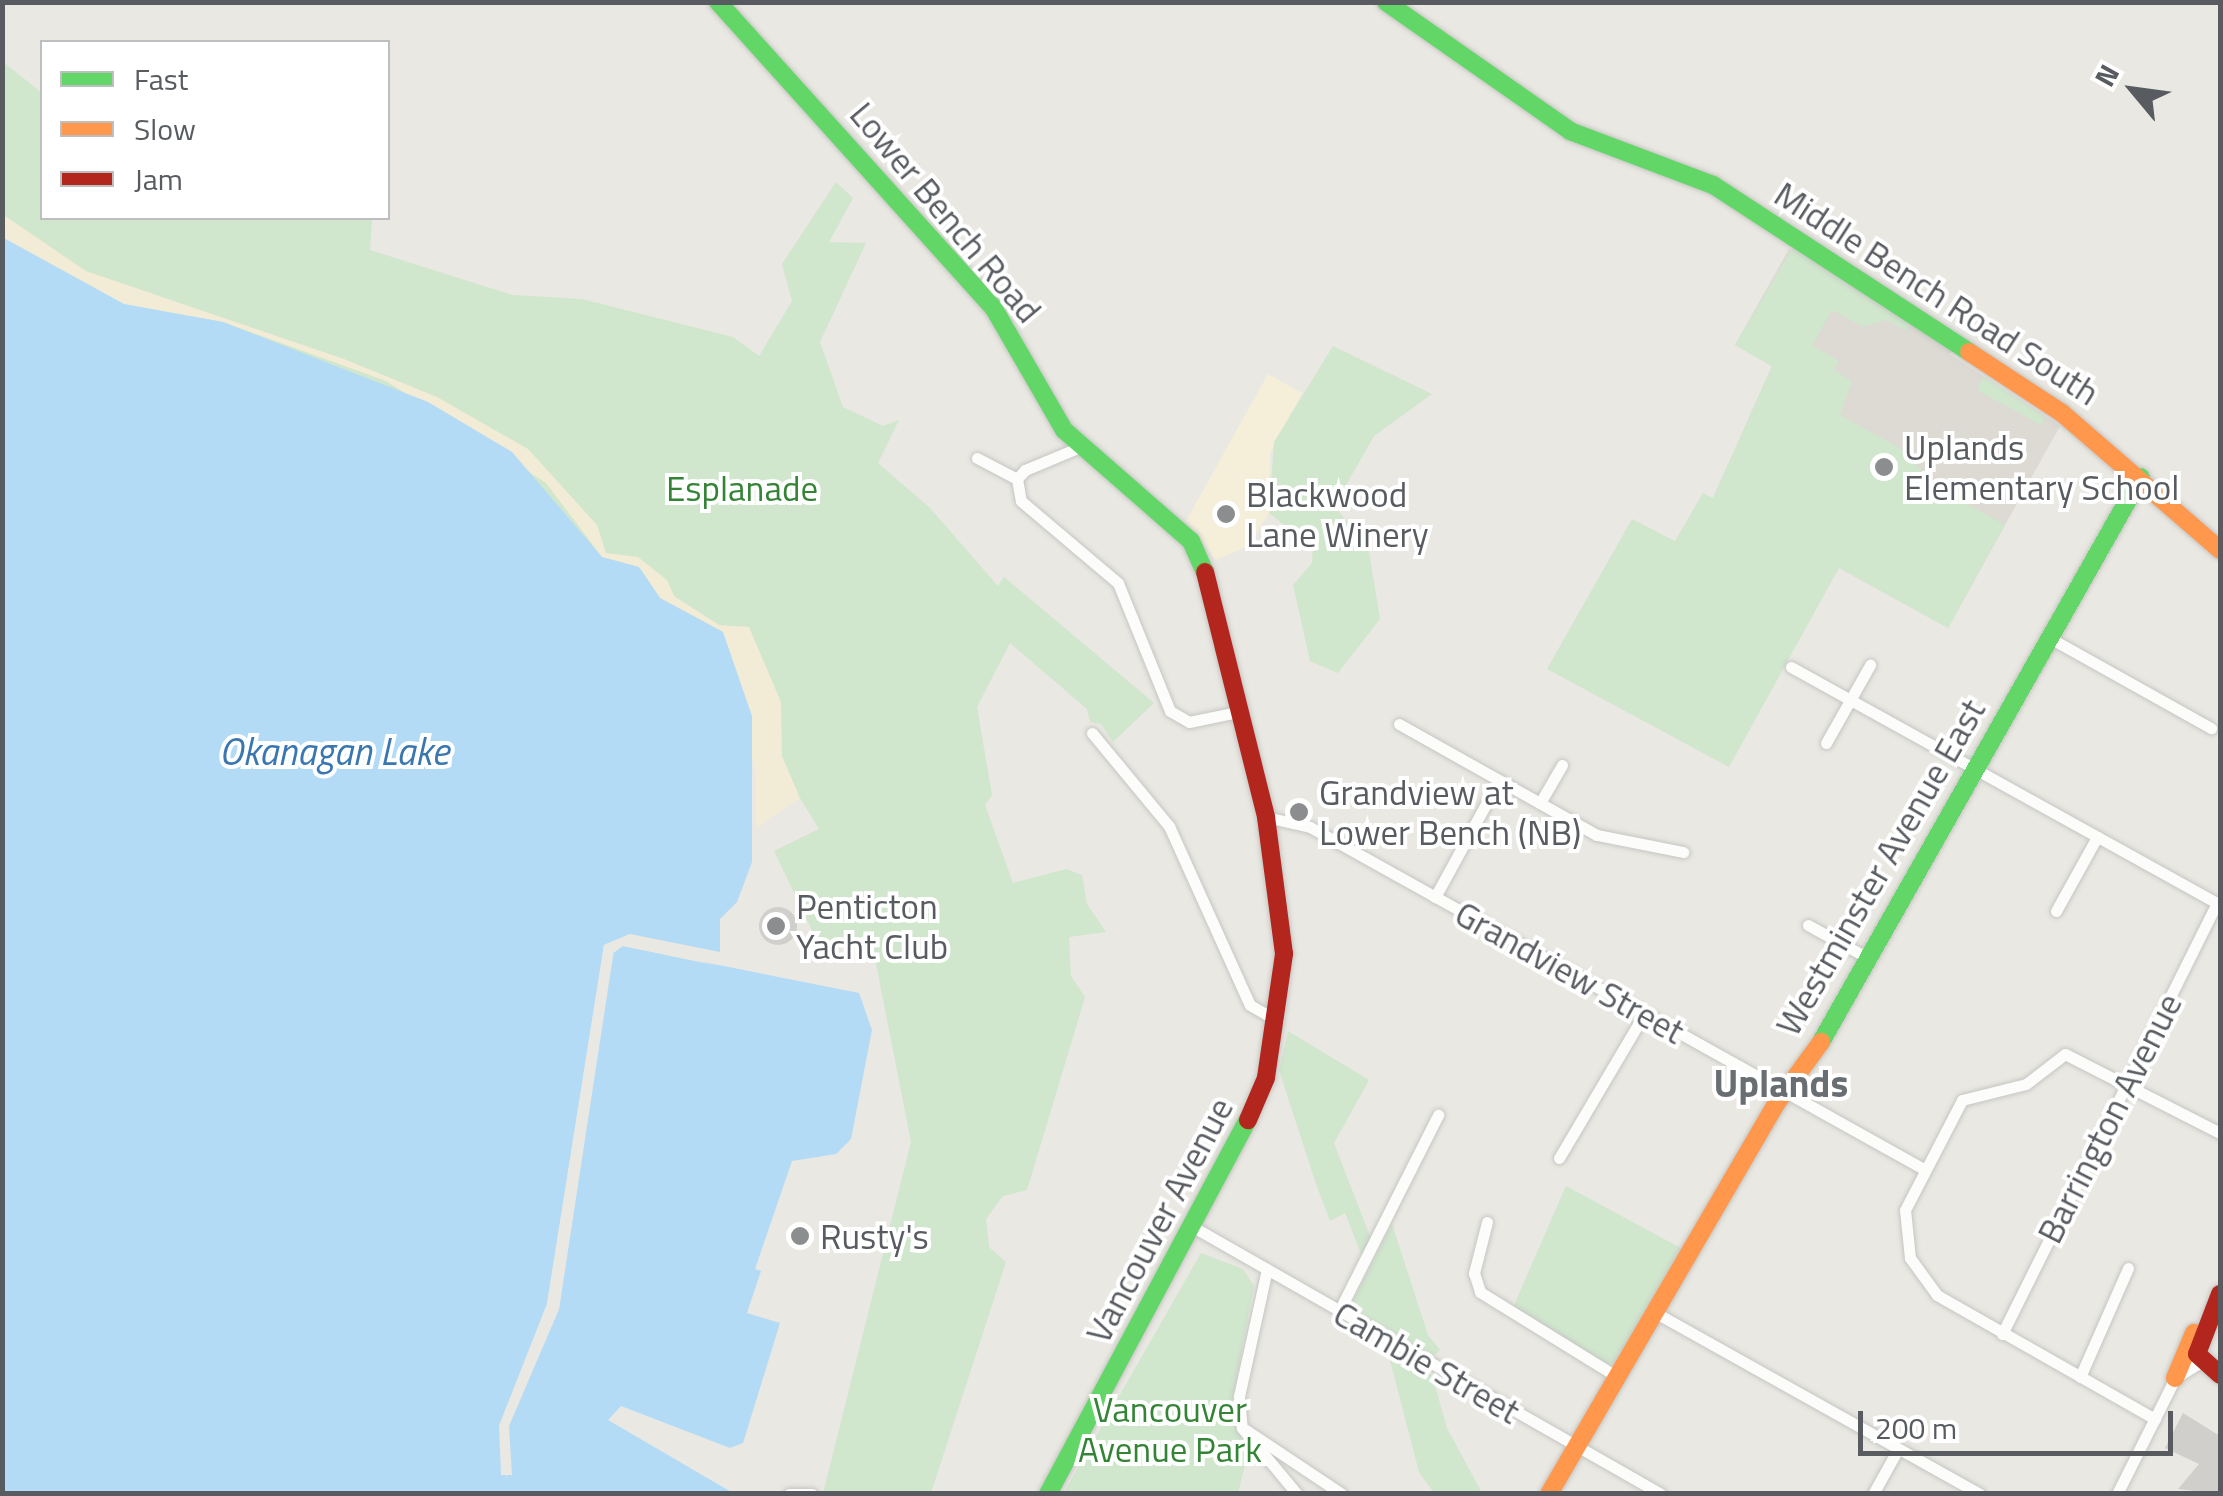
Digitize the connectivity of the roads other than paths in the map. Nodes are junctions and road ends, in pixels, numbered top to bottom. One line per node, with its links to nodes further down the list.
1 (718, 2): 3 (street, Lower Bench Road)
2 (1386, 2): 5 (street, Middle Bench Road South)
3 (1080, 447): 6 (street); 12 (street, Lower Bench Road)
4 (977, 458): 6 (street)
5 (2140, 477): 7 (street, Middle Bench Road South); 8 (street, Westminster Avenue East)
6 (1017, 479): 12 (street)
7 (2220, 550)
8 (2048, 637): 14 (street); 18 (street, Westminster Avenue East)
9 (1870, 665): 11 (street)
10 (1791, 668): 11 (street)
11 (1850, 700): 16 (street); 18 (street)
12 (1242, 711): 21 (street, Lower Bench Road)
13 (1399, 724): 19 (street)
14 (2211, 728)
15 (1092, 733): 30 (street)
16 (1826, 743)
17 (1562, 765): 20 (street)
18 (1974, 768): 22 (street); 28 (street, Westminster Avenue East)
19 (1500, 780): 20 (street); 24 (street)
20 (1540, 803): 23 (street)
21 (1266, 817): 24 (street, Grandview Street); 30 (street, Lower Bench Road)
22 (2098, 837): 25 (street); 26 (street)
23 (1683, 852)
24 (1435, 896): 29 (street, Grandview Street)
25 (2219, 904): 31 (street, Barrington Avenue)
26 (2056, 911)
27 (1808, 925): 28 (street)
28 (1868, 958): 32 (street, Westminster Avenue East)
29 (1644, 1014): 32 (street, Grandview Street); 35 (street)
30 (1278, 1022): 38 (street, Vancouver Avenue)
31 (2127, 1081): 34 (street); 36 (street); 45 (street, Barrington Avenue)
32 (1784, 1093): 36 (street, Grandview Street); 43 (street, Westminster Avenue East)
33 (1438, 1114): 42 (street)
34 (2220, 1133)
35 (1559, 1158)
36 (1922, 1168): 45 (street)
37 (1487, 1222): 47 (street)
38 (1195, 1228): 40 (street, Cambie Street); 57 (street, Vancouver Avenue)
39 (2128, 1268): 49 (street)
40 (1268, 1269): 42 (street, Cambie Street); 52 (street)
41 (2220, 1294): 44 (street)
42 (1338, 1311): 53 (street, Cambie Street)
43 (1656, 1313): 47 (street, Westminster Avenue East); 54 (street)
44 (2206, 1323): 46 (street); 50 (street)
45 (2002, 1334): 49 (street)
46 (2201, 1362): 48 (street); 50 (street)
47 (1616, 1376): 53 (street, Westminster Avenue East)
48 (2220, 1376)
49 (2080, 1377): 51 (street)
50 (2175, 1378): 51 (street)
51 (2155, 1419): 64 (street)
52 (1242, 1428): 58 (street); 59 (street)
53 (1575, 1446): 60 (street, Westminster Avenue East); 61 (street, Cambie Street)
54 (1898, 1448): 62 (street); 63 (street)
55 (789, 1494): 56 (street)
56 (812, 1494)
57 (1048, 1494)
58 (1297, 1494)
59 (1342, 1494)
60 (1550, 1494)
61 (1660, 1494)
62 (1872, 1494)
63 (1980, 1494)
64 (2117, 1494)

